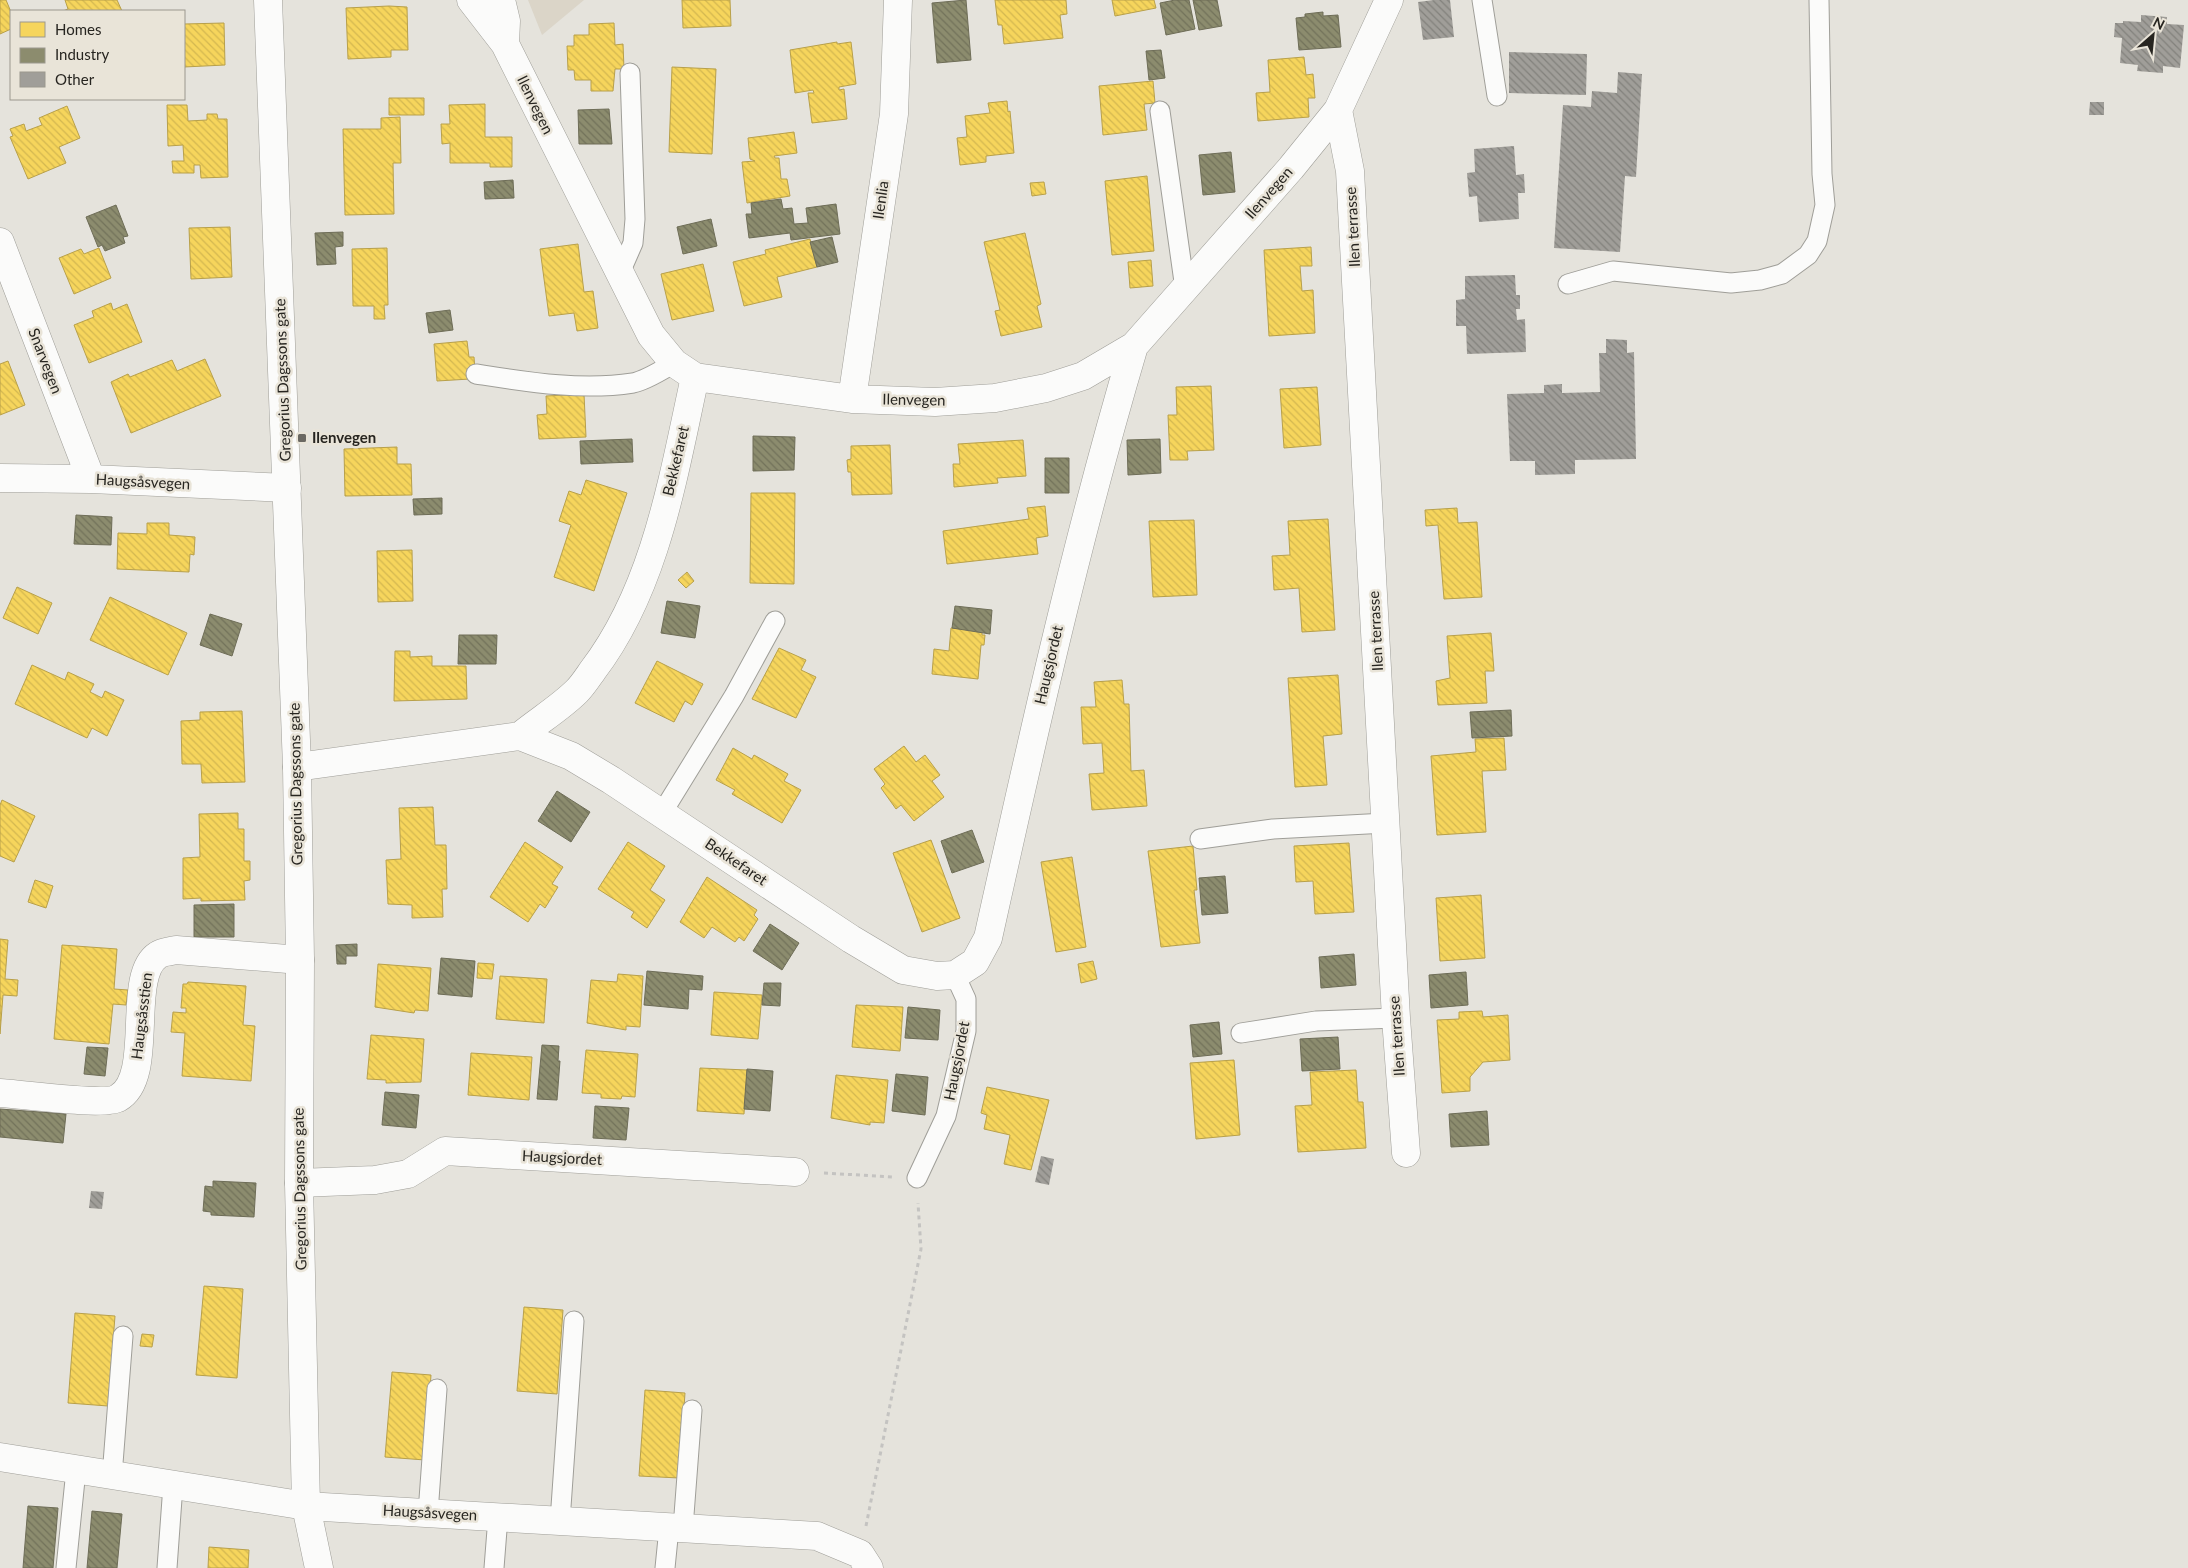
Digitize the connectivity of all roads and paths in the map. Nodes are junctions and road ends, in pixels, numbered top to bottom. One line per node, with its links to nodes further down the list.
1 (268, 0): 23 (street, Gregorius Dagssons gate)
2 (471, 0): 8 (street, Ilenvegen)
3 (501, 0): 8 (street)
4 (898, 0): 20 (street, Ilenlia)
5 (1389, 0): 11 (street, Ilenvegen)
6 (1482, 0): 10 (lane)
7 (1819, 0): 15 (lane)
8 (505, 44): 14 (street, Ilenvegen)
9 (630, 73): 14 (lane)
10 (1497, 96)
11 (1338, 110): 16 (street, Ilenvegen); 28 (street, Ilen terrasse)
12 (1160, 111): 16 (lane)
13 (0, 242): 22 (street, Snarvegen)
14 (619, 275): 18 (street, Ilenvegen)
15 (1568, 284)
16 (1185, 289): 17 (street, Ilenvegen)
17 (1134, 346): 20 (street, Ilenvegen); 31 (street, Haugsjordet)
18 (685, 370): 19 (lane); 20 (street, Ilenvegen); 25 (street, Bekkefaret)
19 (476, 374)
20 (852, 399)
21 (0, 478): 22 (street, Haugsåsvegen)
22 (91, 480): 23 (street, Haugsåsvegen)
23 (287, 488): 26 (street, Gregorius Dagssons gate)
24 (775, 621): 27 (lane)
25 (520, 736): 26 (street, Bekkefaret); 27 (street, Bekkefaret)
26 (297, 767): 30 (street, Gregorius Dagssons gate)
27 (662, 813): 31 (street, Bekkefaret)
28 (1386, 823): 29 (lane); 32 (street, Ilen terrasse)
29 (1200, 839)
30 (300, 960): 34 (street, Haugsåsstien); 38 (street, Gregorius Dagssons gate)
31 (955, 975): 37 (lane, Haugsjordet)
32 (1396, 1018): 33 (lane); 35 (street, Ilen terrasse)
33 (1241, 1032)
34 (0, 1092)
35 (1406, 1153)
36 (795, 1172): 37 (path); 38 (street, Haugsjordet)
37 (917, 1178): 52 (path)
38 (299, 1184): 47 (street, Gregorius Dagssons gate)
39 (574, 1321): 50 (lane)
40 (123, 1336): 45 (lane)
41 (437, 1389): 48 (lane)
42 (692, 1410): 51 (lane)
43 (0, 1456): 44 (street, Haugsåsvegen)
44 (76, 1470): 45 (street, Haugsåsvegen); 53 (lane)
45 (112, 1476): 46 (street, Haugsåsvegen)
46 (173, 1485): 47 (street, Haugsåsvegen); 54 (lane)
47 (306, 1506): 48 (street, Haugsåsvegen); 55 (street, Gregorius Dagssons gate)
48 (428, 1513): 49 (street, Haugsåsvegen)
49 (498, 1517): 50 (street, Haugsåsvegen); 56 (lane)
50 (560, 1521): 51 (street, Haugsåsvegen)
51 (676, 1528): 52 (street, Haugsåsvegen); 57 (lane)
52 (865, 1561)
53 (66, 1568)
54 (167, 1568)
55 (319, 1568)
56 (494, 1568)
57 (665, 1568)

